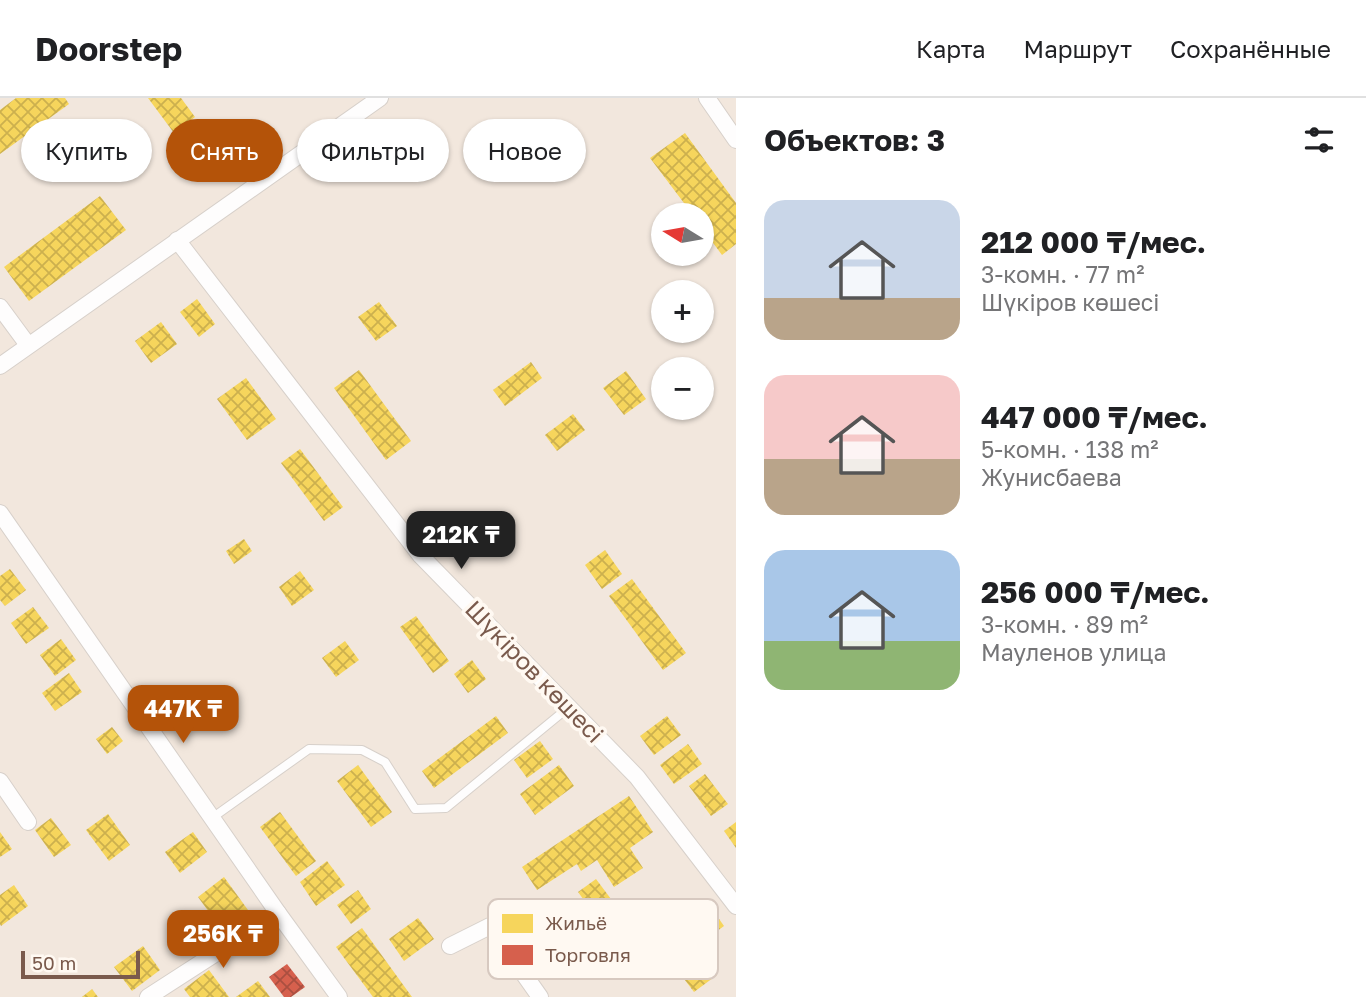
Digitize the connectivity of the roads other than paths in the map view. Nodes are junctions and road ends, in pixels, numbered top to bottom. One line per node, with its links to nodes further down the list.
1 (380, 98): 4 (street)
2 (707, 98): 3 (street)
3 (736, 140)
4 (177, 240): 6 (street); 9 (street, Шүкіров көшесі)
5 (0, 307): 6 (street)
6 (28, 345): 7 (street)
7 (0, 366)
8 (0, 513): 11 (street)
9 (569, 708): 11 (lane); 13 (street, Шүкіров көшесі)
10 (0, 781): 12 (street)
11 (212, 818): 14 (street)
12 (28, 822)
13 (736, 906)
14 (278, 913): 18 (street); 19 (street)
15 (488, 927): 16 (street)
16 (450, 946)
17 (527, 979): 20 (street)
18 (148, 997)
19 (338, 997)
20 (540, 997)

